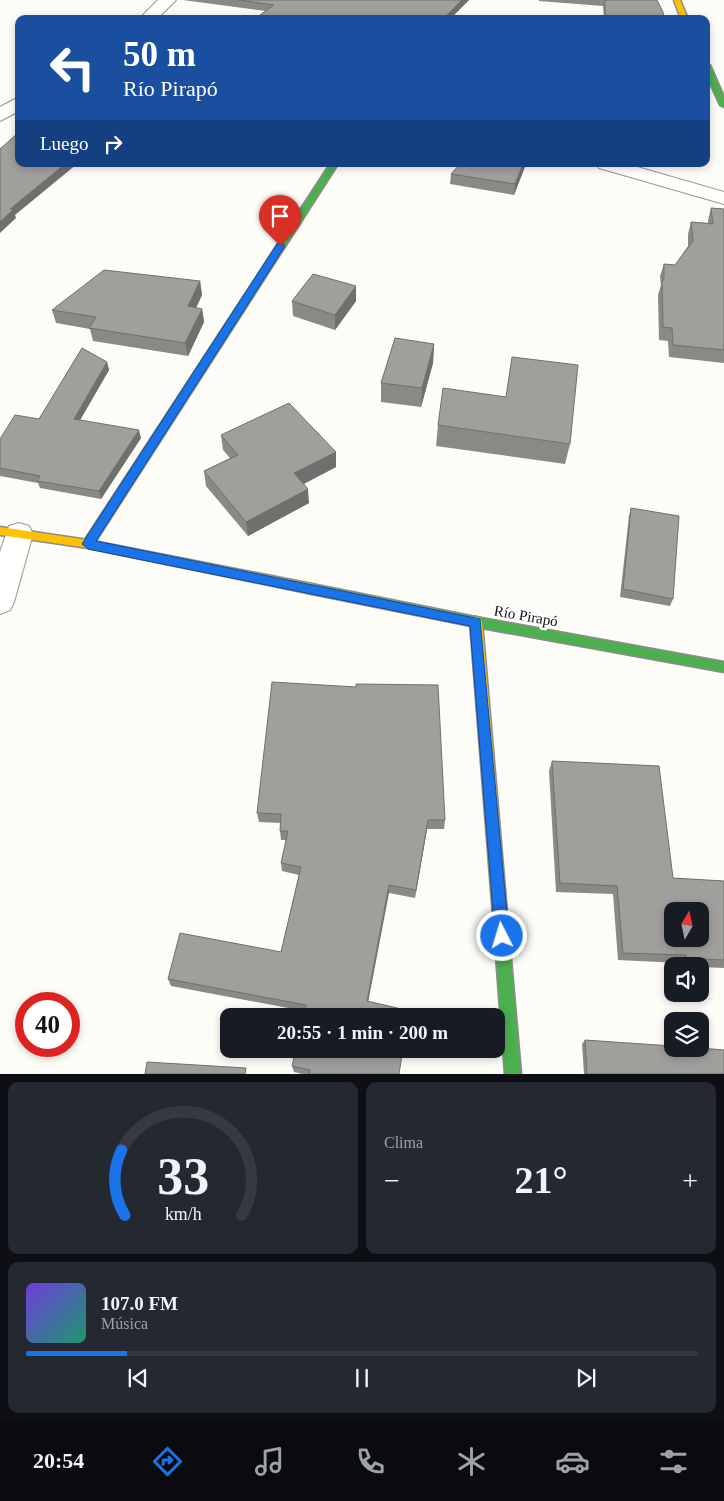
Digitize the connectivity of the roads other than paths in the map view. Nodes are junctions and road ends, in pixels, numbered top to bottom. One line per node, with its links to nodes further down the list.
1 (168, 0): 3 (street)
2 (677, 0): 4 (main road)
3 (155, 15)
4 (684, 15)
5 (710, 74): 6 (main road)
6 (724, 105)
7 (15, 106): 8 (street)
8 (0, 115)
9 (332, 167): 13 (main road)
10 (616, 167): 11 (street)
11 (724, 198)
12 (9, 532): 13 (main road, Río Pirapó); 14 (street)
13 (88, 544): 15 (main road, Río Pirapó)
14 (0, 602)
15 (476, 622): 16 (main road, Río Pirapó); 17 (main road)
16 (724, 667)
17 (514, 1074)

